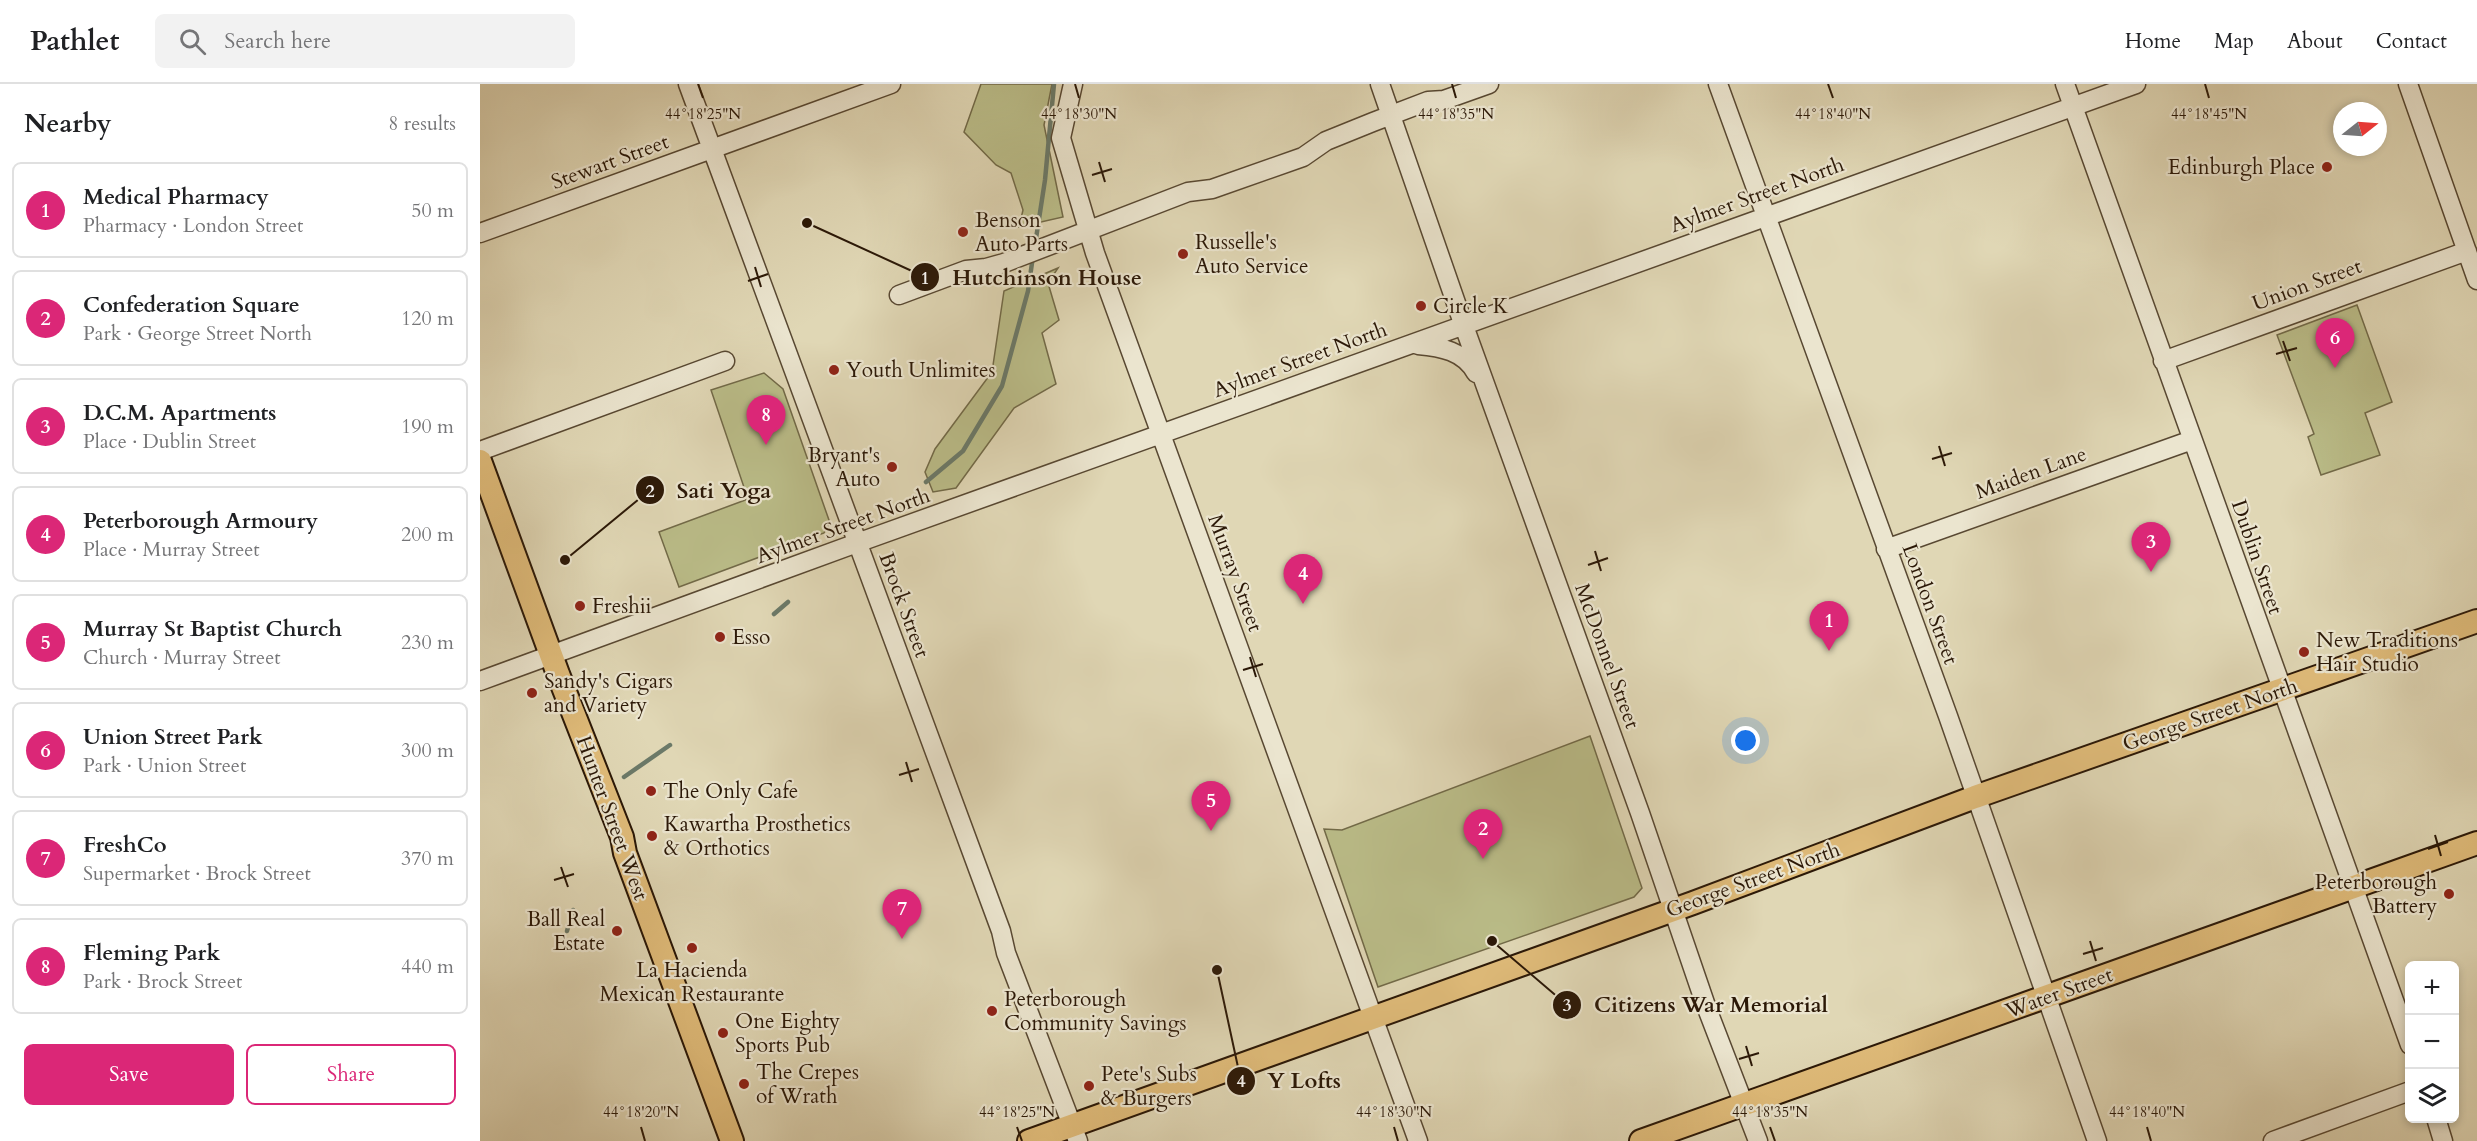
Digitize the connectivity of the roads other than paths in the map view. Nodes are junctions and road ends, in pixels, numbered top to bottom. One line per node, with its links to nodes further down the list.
1 (688, 84): 12 (street, Brock Street)
2 (891, 84): 12 (street, Stewart Street)
3 (1073, 84): 14 (street, Murray Street)
4 (1380, 84): 11 (street, McDonnel Street)
5 (1489, 84): 11 (street)
6 (1718, 84): 13 (street, London Street)
7 (2065, 84): 10 (street, Dublin Street)
8 (2136, 84): 10 (street, Aylmer Street North)
9 (2408, 84): 16 (street)
10 (2073, 106): 13 (street, Aylmer Street North); 21 (street, Dublin Street)
11 (1391, 115): 14 (street); 19 (street, McDonnel Street)
12 (710, 149): 15 (street, Stewart Street); 28 (street, Brock Street)
13 (1766, 216): 19 (street, Aylmer Street North); 29 (street, London Street)
14 (1088, 231): 18 (street); 24 (street, Murray Street)
15 (480, 233)
16 (2467, 251): 17 (street); 21 (street, Union Street)
17 (2477, 280)
18 (899, 295)
19 (1464, 326): 20 (street, Aylmer Street North); 23 (street, McDonnel Street)
20 (1409, 345): 23 (street); 24 (street, Aylmer Street North)
21 (2163, 360): 25 (street, Dublin Street)
22 (725, 361): 26 (street)
23 (1491, 401): 37 (street, McDonnel Street)
24 (1160, 435): 28 (street, Aylmer Street North); 39 (street, Murray Street)
25 (2192, 440): 29 (street, Maiden Lane); 33 (street, Dublin Street)
26 (480, 451)
27 (480, 461): 31 (main road, Hunter Street West)
28 (857, 543): 31 (street, Aylmer Street North); 44 (street, Brock Street)
29 (1886, 549): 34 (street, London Street)
30 (2477, 621): 33 (main road, George Street North)
31 (551, 655): 32 (street, Aylmer Street North); 45 (main road, Hunter Street West)
32 (480, 681)
33 (2282, 690): 34 (main road, George Street North); 36 (street, Dublin Street)
34 (1975, 797): 37 (main road, George Street North); 38 (street, London Street)
35 (2477, 843): 36 (main road, Water Street)
36 (2354, 889): 38 (main road, Water Street); 40 (street, Dublin Street)
37 (1673, 910): 39 (main road, George Street North); 42 (street, McDonnel Street)
38 (2046, 998): 42 (main road, Water Street); 50 (street, London Street)
39 (1372, 1017): 44 (main road, George Street North); 47 (street, Murray Street)
40 (2405, 1034)
41 (2405, 1092): 51 (street)
42 (1745, 1105): 48 (main road, Water Street); 49 (street, McDonnel Street)
43 (2437, 1123): 52 (street)
44 (1075, 1133): 46 (main road, George Street North)
45 (732, 1141)
46 (1029, 1141)
47 (1418, 1141)
48 (1641, 1141)
49 (1758, 1141)
50 (2097, 1141)
51 (2273, 1141)
52 (2443, 1141)

